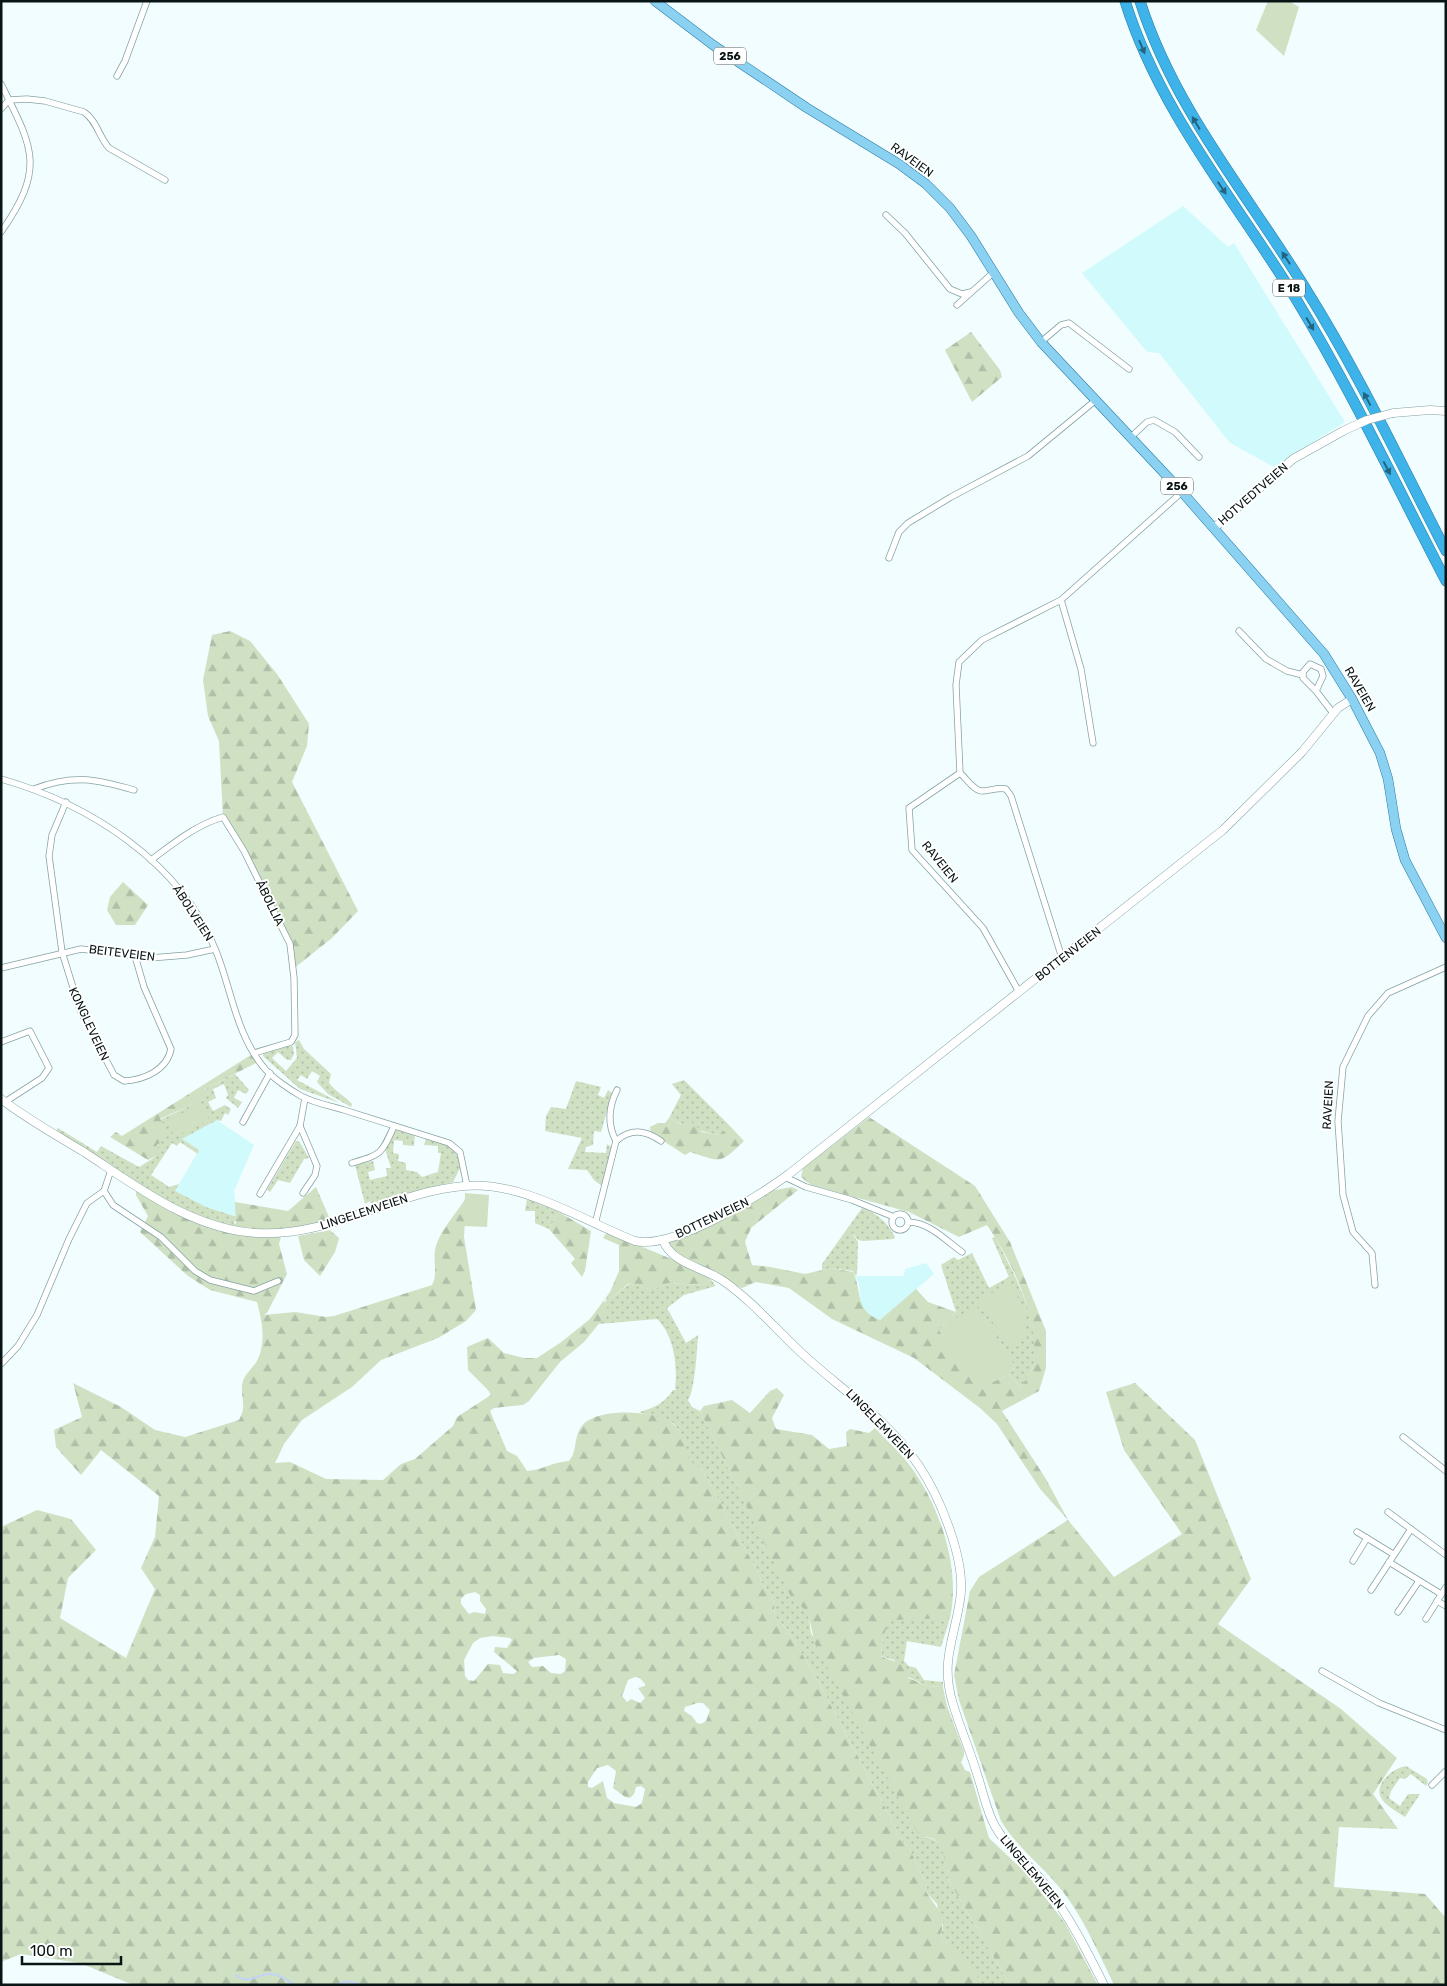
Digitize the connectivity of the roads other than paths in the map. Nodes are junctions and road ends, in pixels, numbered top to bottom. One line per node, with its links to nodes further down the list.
1 (147, 1): 5 (street)
2 (655, 1): 12 (main road, RAVEIEN / 256)
3 (1125, 1): 25 (highway, E 18, one-way to 25)
4 (1140, 1): 23 (highway, E 18, one-way to 4)
5 (117, 76)
6 (1, 84): 7 (street)
7 (9, 100): 8 (street); 9 (street); 11 (street)
8 (1, 109)
9 (165, 180)
10 (886, 215): 13 (street)
11 (1, 232)
12 (994, 272): 13 (street); 15 (main road, RAVEIEN / 256)
13 (971, 292): 14 (street)
14 (957, 305)
15 (1041, 342): 16 (street); 17 (main road, RAVEIEN / 256)
16 (1129, 368)
17 (1096, 400): 19 (main road, RAVEIEN / 256); 24 (street)
18 (1446, 411): 22 (main road, HOTVEDTVEIEN, bridge)
19 (1131, 438): 20 (street); 21 (main road, RAVEIEN / 256)
20 (1199, 456)
21 (1182, 492): 22 (main road, RAVEIEN / 256); 26 (street)
22 (1214, 528): 30 (main road, RAVEIEN / 256)
23 (1446, 551)
24 (889, 558)
25 (1446, 580)
26 (1061, 600): 32 (street); 33 (street)
27 (1239, 631): 28 (street)
28 (1303, 675): 29 (street); 29 (street)
29 (1316, 691): 31 (street)
30 (1352, 699): 31 (main road, BOTTENVEIEN); 39 (main road, RAVEIEN / 256)
31 (1333, 713): 43 (main road, BOTTENVEIEN)
32 (1093, 743)
33 (960, 773): 43 (street); 46 (street, RAVEIEN)
34 (1, 779): 35 (street, ÅBOLVEIEN)
35 (34, 789): 36 (street); 37 (street, ÅBOLVEIEN)
36 (134, 790)
37 (66, 802): 38 (street, ÅBOLVEIEN); 41 (street, KONGLEVEIEN)
38 (151, 860): 40 (street, ÅBOLVEIEN); 48 (street, ÅBOLLIA)
39 (1446, 938)
40 (215, 949): 42 (street, BEITEVEIEN); 48 (street, ÅBOLVEIEN)
41 (62, 952): 42 (street, BEITEVEIEN); 42 (street, KONGLEVEIEN); 45 (street, BEITEVEIEN)
42 (135, 956)
43 (1062, 958): 46 (main road, BOTTENVEIEN)
44 (1446, 967): 71 (street, RAVEIEN)
45 (1, 968)
46 (1019, 992): 60 (main road, BOTTENVEIEN)
47 (1, 1042): 52 (street, LINGELEMVEIEN)
48 (254, 1053): 49 (street, ÅBOLVEIEN)
49 (270, 1073): 51 (street, ÅBOLVEIEN); 53 (street)
50 (617, 1090): 56 (street)
51 (305, 1098): 54 (street); 55 (street, ÅBOLVEIEN)
52 (3, 1101): 59 (main road, LINGELEMVEIEN)
53 (244, 1122)
54 (300, 1126): 63 (street); 64 (street)
55 (394, 1126): 58 (street); 61 (street, ÅBOLVEIEN)
56 (616, 1141): 57 (street); 67 (street)
57 (661, 1141)
58 (352, 1163)
59 (111, 1170): 61 (main road, LINGELEMVEIEN); 62 (street)
60 (785, 1177): 65 (street); 68 (main road, BOTTENVEIEN)
61 (464, 1187): 67 (main road, LINGELEMVEIEN)
62 (104, 1191): 70 (street); 72 (street)
63 (303, 1193)
64 (260, 1194)
65 (894, 1217): 66 (street); 66 (street)
66 (908, 1222): 69 (street)
67 (595, 1224): 68 (main road, LINGELEMVEIEN)
68 (663, 1240): 95 (main road, LINGELEMVEIEN)
69 (962, 1252)
70 (278, 1281)
71 (1376, 1285)
72 (1, 1364)
73 (1403, 1436): 74 (street)
74 (1445, 1470)
75 (1388, 1512): 76 (street)
76 (1410, 1529): 79 (street); 80 (street)
77 (1357, 1532): 78 (street)
78 (1367, 1538): 79 (street); 81 (street)
79 (1393, 1554): 82 (street)
80 (1446, 1555)
81 (1353, 1561)
82 (1389, 1562): 83 (street); 85 (street)
83 (1419, 1581): 86 (street); 89 (street)
84 (1446, 1587): 86 (street)
85 (1371, 1590)
86 (1441, 1594): 87 (street)
87 (1437, 1601): 88 (street); 90 (street)
88 (1446, 1606)
89 (1398, 1612)
90 (1426, 1619)
91 (1322, 1671): 92 (street)
92 (1446, 1730)
93 (1446, 1771): 94 (street)
94 (1432, 1785)
95 (1104, 1985)

